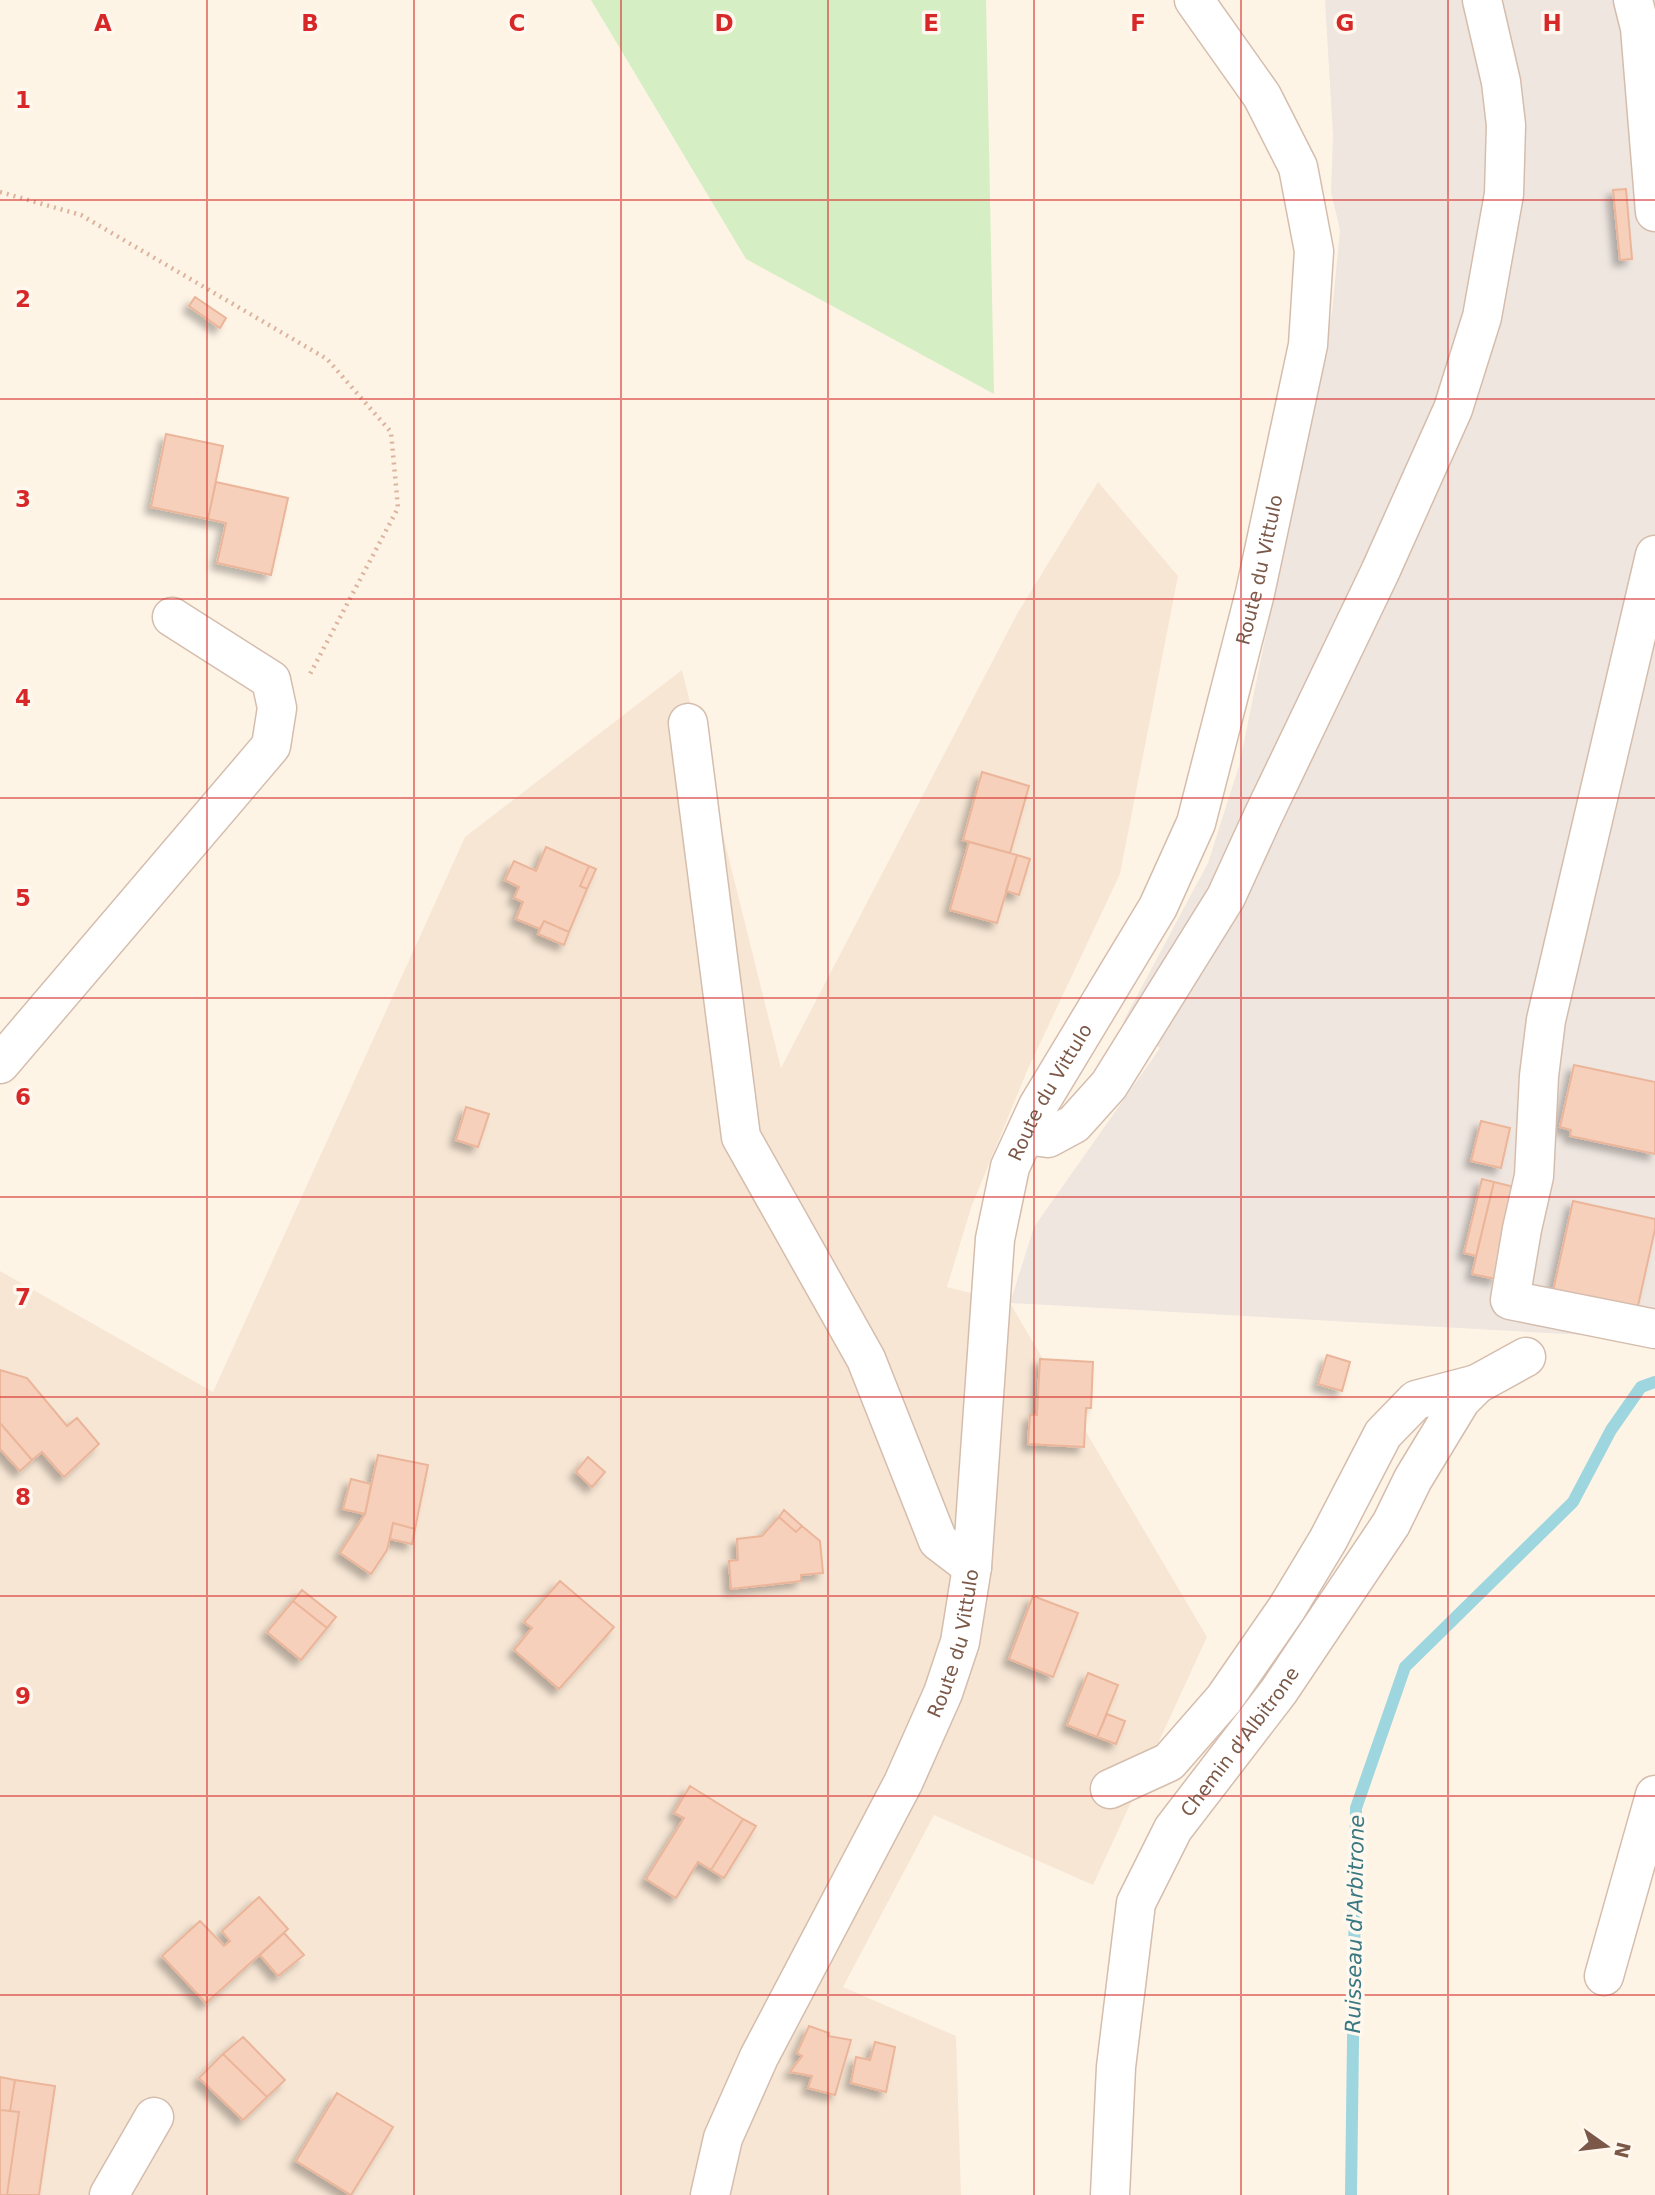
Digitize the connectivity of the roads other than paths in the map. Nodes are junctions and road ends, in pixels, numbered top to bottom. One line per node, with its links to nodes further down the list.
1 (1194, 0): 9 (street, Route du Vittulo)
2 (1482, 0): 9 (street)
3 (1633, 0): 4 (street)
4 (1655, 212)
5 (1655, 555): 10 (street)
6 (172, 617): 8 (street)
7 (688, 723): 13 (street)
8 (0, 1064)
9 (1025, 1135): 13 (street, Route du Vittulo)
10 (1655, 1329)
11 (1527, 1357): 12 (street, Chemin d'Albitrone)
12 (1477, 1384): 14 (street); 20 (street, Chemin d'Albitrone)
13 (972, 1567): 19 (street, Route du Vittulo)
14 (1110, 1789)
15 (1655, 1795): 16 (street)
16 (1604, 1976)
17 (154, 2117): 18 (street)
18 (108, 2195)
19 (710, 2195)
20 (1110, 2195)

